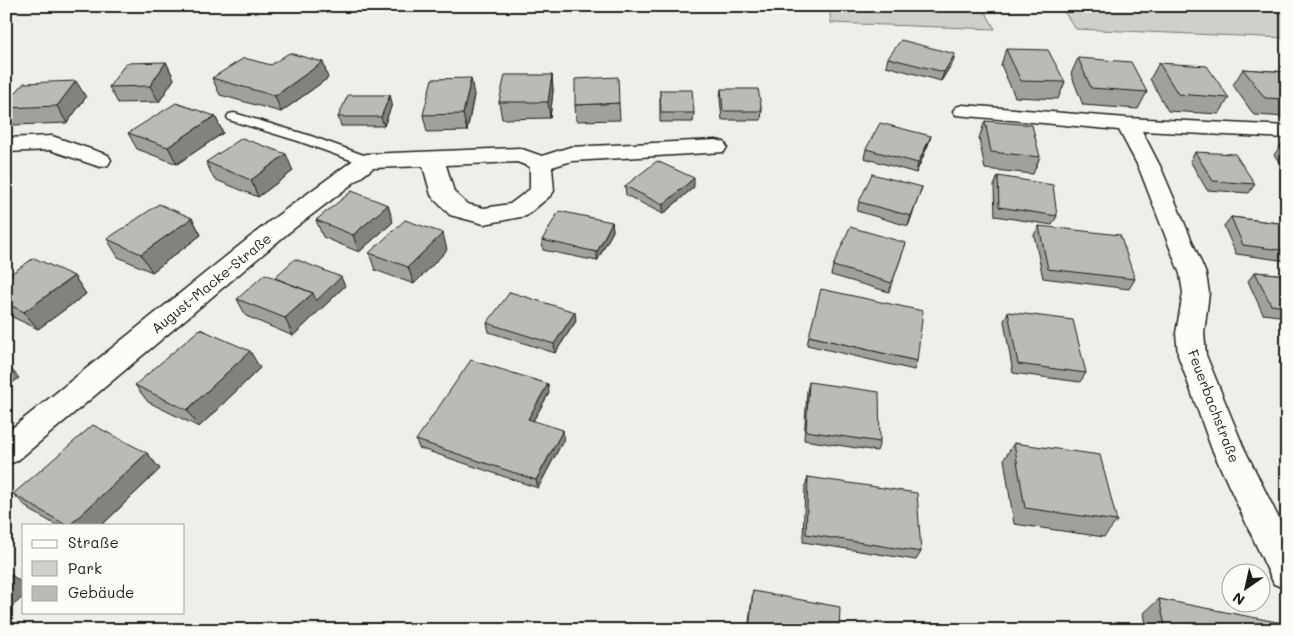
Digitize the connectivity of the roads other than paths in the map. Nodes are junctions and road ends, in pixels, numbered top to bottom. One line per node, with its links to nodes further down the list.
1 (963, 110): 3 (street)
2 (234, 117): 9 (lane)
3 (1127, 124): 4 (street); 12 (street, Feuerbachstraße)
4 (1287, 132)
5 (6, 145): 8 (street)
6 (716, 147): 10 (street)
7 (434, 159): 9 (street); 10 (street); 10 (street)
8 (100, 160)
9 (367, 161): 11 (street, August-Macke-Straße)
10 (542, 162)
11 (6, 452)
12 (1287, 572)

